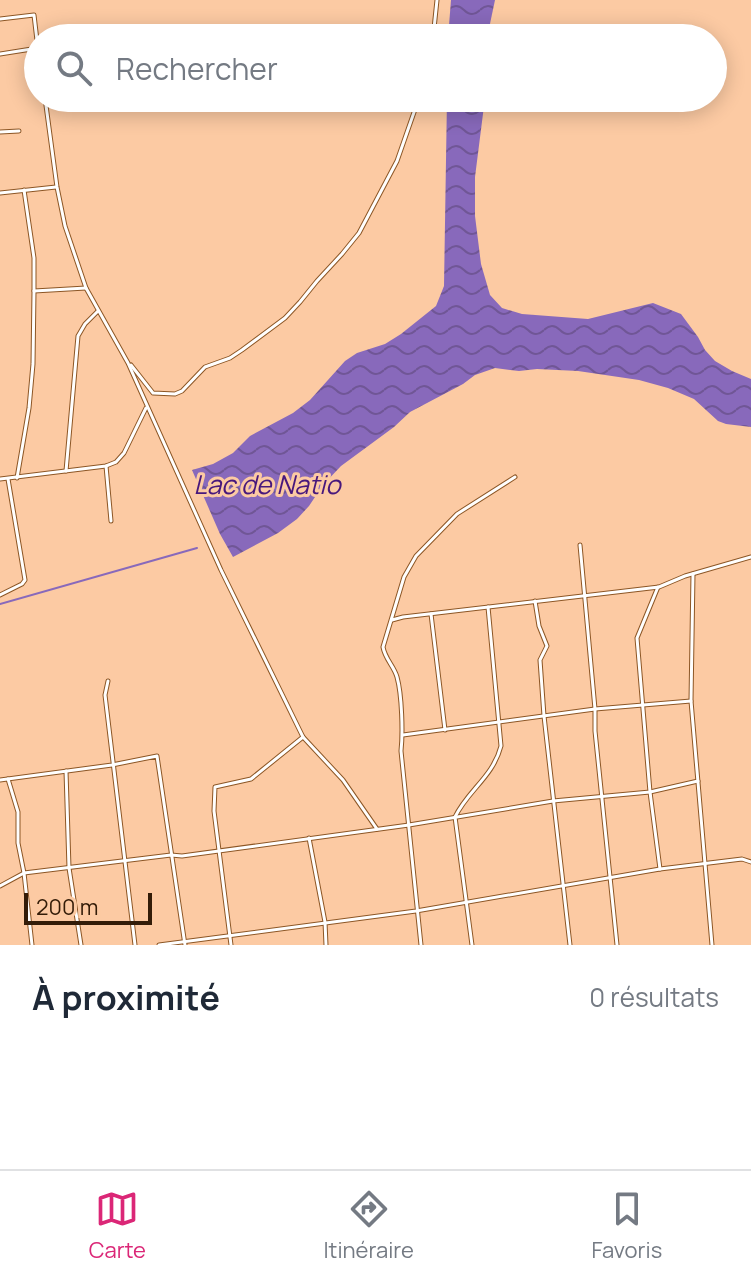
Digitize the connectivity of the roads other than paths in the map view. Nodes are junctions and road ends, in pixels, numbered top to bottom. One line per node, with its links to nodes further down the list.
1 (437, 0): 4 (street)
2 (0, 19): 3 (street)
3 (35, 24)
4 (434, 24)
5 (24, 51): 6 (street)
6 (0, 54)
7 (47, 112): 11 (street)
8 (414, 112): 17 (street)
9 (19, 131): 10 (street)
10 (0, 132)
11 (57, 187): 12 (street); 14 (street)
12 (24, 190): 13 (street); 15 (street)
13 (0, 193)
14 (86, 288): 15 (street); 16 (street)
15 (34, 291): 22 (street)
16 (98, 310): 17 (street); 20 (street)
17 (128, 363): 18 (street)
18 (148, 406): 19 (street); 44 (street)
19 (106, 466): 20 (street); 25 (street)
20 (66, 471): 22 (street)
21 (515, 477): 35 (street)
22 (17, 478): 24 (street)
23 (0, 479): 24 (street)
24 (8, 479): 30 (street)
25 (111, 521)
26 (580, 545): 31 (street)
27 (751, 557): 28 (street)
28 (693, 574): 29 (street); 37 (street)
29 (659, 587): 31 (street); 38 (street)
30 (0, 595)
31 (586, 596): 32 (street); 39 (street)
32 (535, 601): 33 (street); 40 (street)
33 (488, 607): 34 (street); 41 (street)
34 (431, 614): 35 (street); 42 (street)
35 (392, 620): 43 (street)
36 (108, 681): 45 (street)
37 (691, 701): 38 (street); 49 (street)
38 (643, 704): 39 (street); 50 (street)
39 (595, 709): 40 (street); 51 (street)
40 (544, 716): 41 (street); 52 (street)
41 (499, 723): 42 (street); 53 (street)
42 (445, 730): 43 (street)
43 (403, 735): 54 (street)
44 (303, 737): 55 (street); 57 (street)
45 (112, 765): 46 (street); 58 (street); 59 (street)
46 (66, 771): 47 (street); 62 (street)
47 (7, 779): 48 (street); 64 (street)
48 (0, 780)
49 (698, 781): 50 (street); 61 (street)
50 (650, 792): 51 (street); 63 (street)
51 (602, 797): 52 (street); 65 (street)
52 (553, 801): 53 (street); 66 (street)
53 (455, 817): 54 (street); 68 (street)
54 (409, 825): 55 (street); 69 (street)
55 (377, 829): 56 (street)
56 (309, 838): 57 (street); 70 (street)
57 (219, 851): 58 (street); 71 (street)
58 (171, 855): 59 (street); 72 (street)
59 (124, 860): 62 (street); 75 (street)
60 (751, 862): 61 (street)
61 (706, 864): 63 (street); 83 (street)
62 (69, 868): 64 (street); 74 (street)
63 (660, 869): 65 (street)
64 (24, 873): 67 (street); 73 (street)
65 (609, 878): 66 (street); 82 (street)
66 (564, 885): 68 (street); 81 (street)
67 (0, 886)
68 (467, 903): 69 (street); 80 (street)
69 (416, 911): 70 (street); 79 (street)
70 (325, 922): 71 (street); 78 (street)
71 (230, 936): 72 (street); 77 (street)
72 (185, 944): 76 (street)
73 (32, 945)
74 (81, 945)
75 (135, 945)
76 (159, 945)
77 (231, 945)
78 (326, 945)
79 (421, 945)
80 (472, 945)
81 (570, 945)
82 (617, 945)
83 (712, 945)

